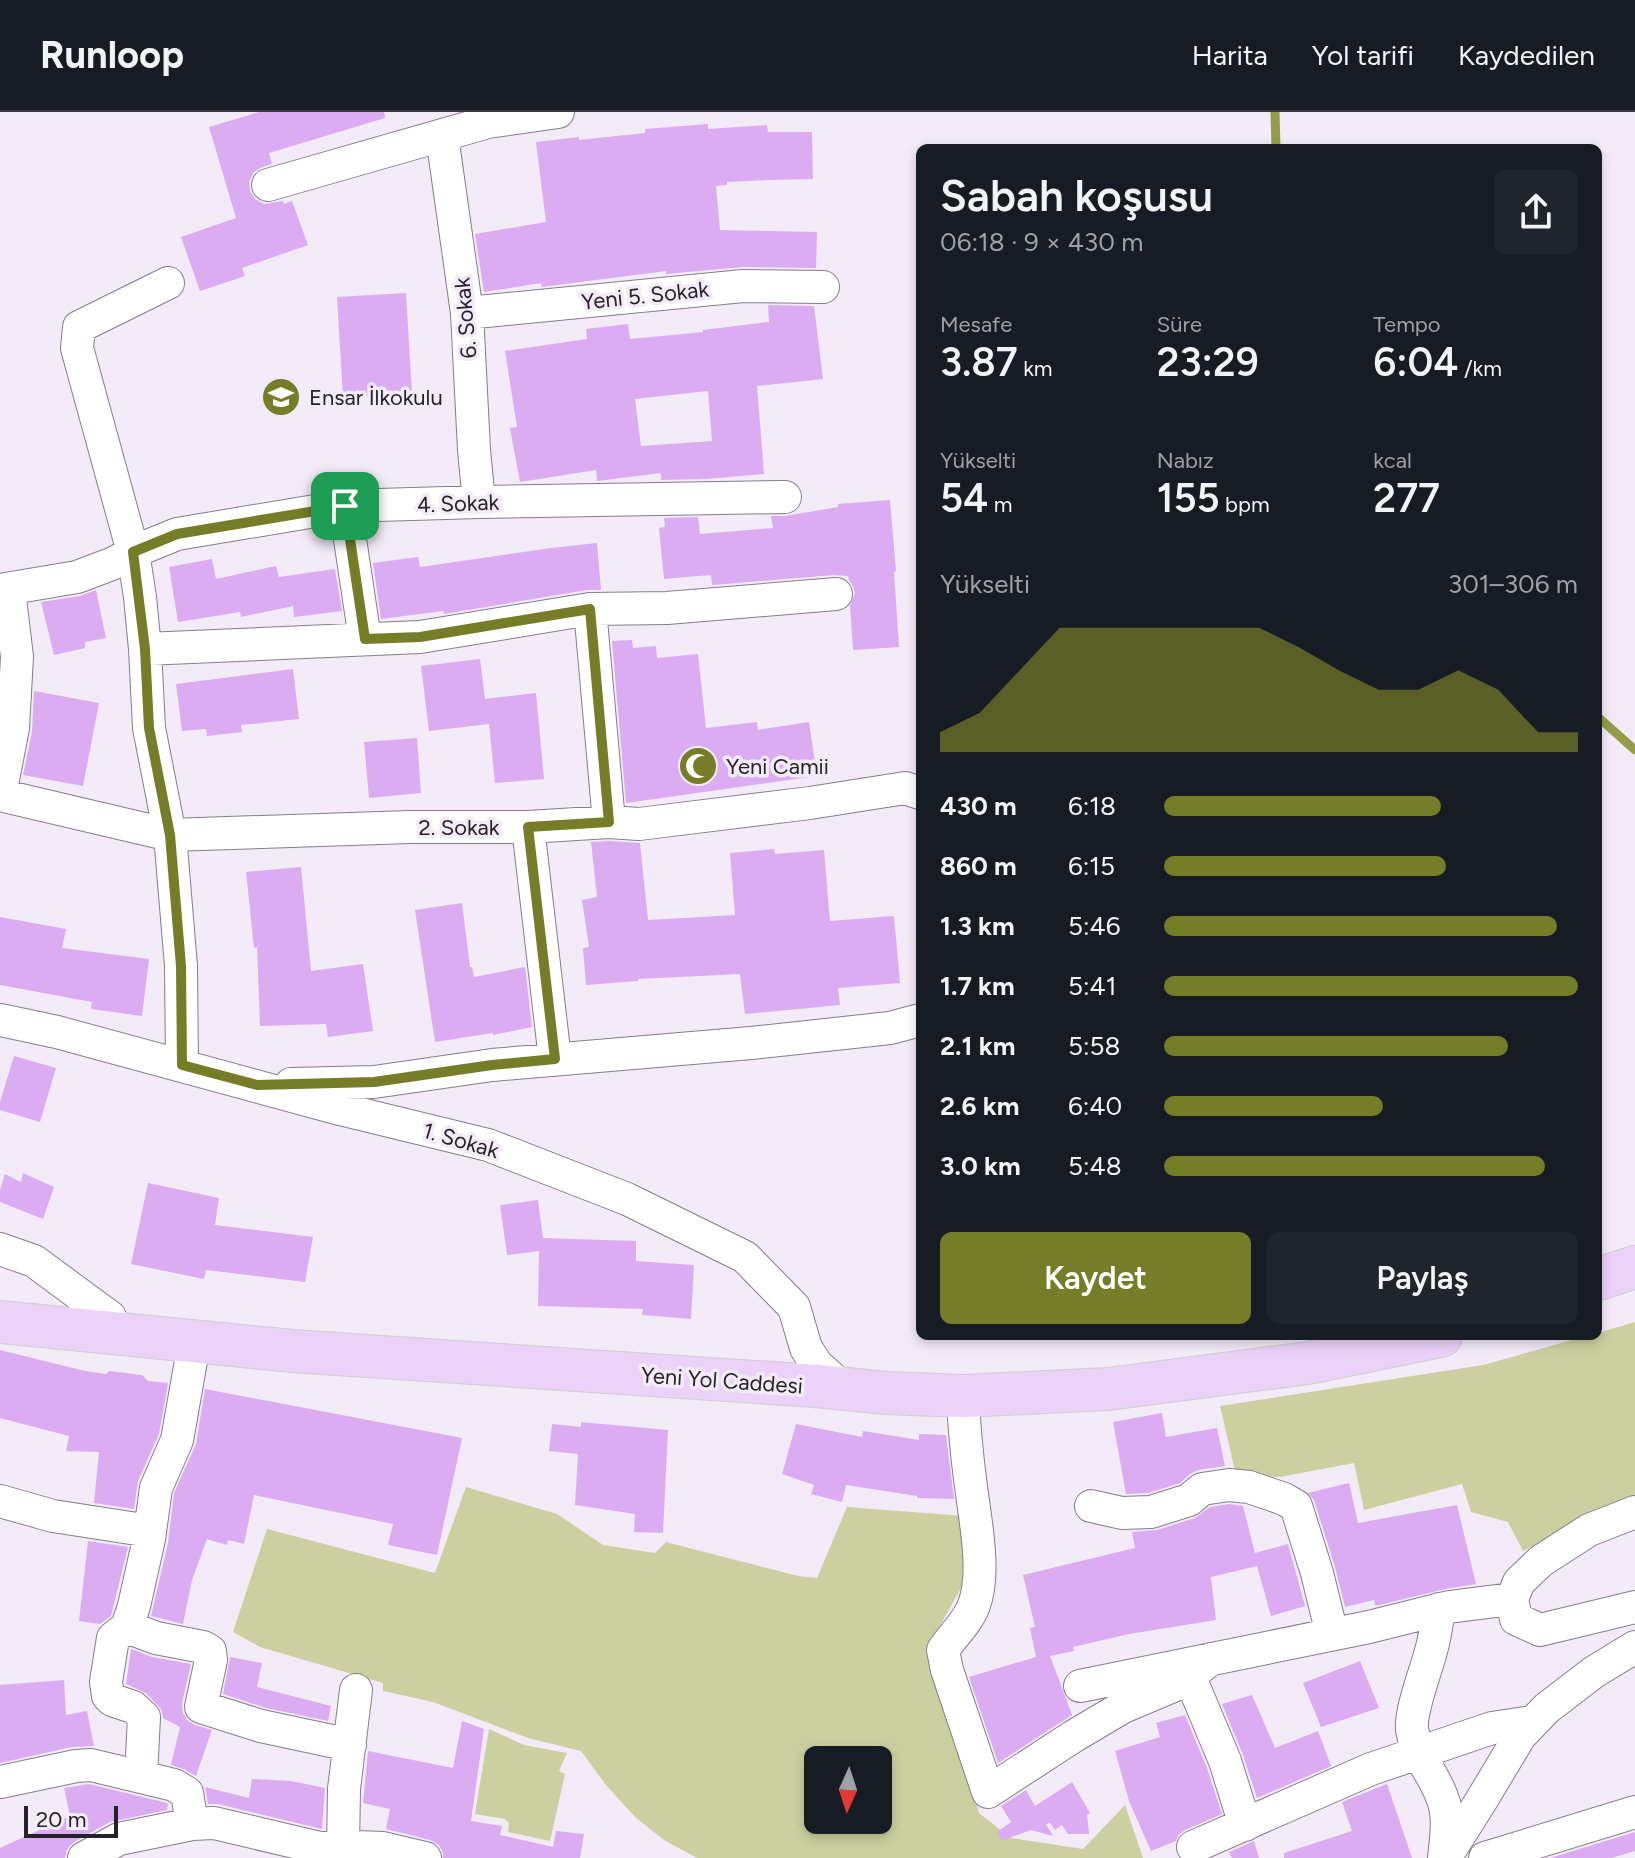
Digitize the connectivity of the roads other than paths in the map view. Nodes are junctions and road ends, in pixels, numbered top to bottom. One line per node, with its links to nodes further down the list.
1 (558, 112): 2 (street)
2 (442, 136): 3 (street); 6 (street, 6. Sokak)
3 (268, 185)
4 (168, 283): 10 (street)
5 (823, 287): 6 (street, Yeni 5. Sokak)
6 (467, 313): 8 (street, 6. Sokak)
7 (785, 497): 8 (street, 4. Sokak)
8 (479, 502): 9 (street, 4. Sokak)
9 (345, 506): 10 (street, 4. Sokak); 14 (street)
10 (133, 552): 11 (street, 4. Sokak); 15 (street)
11 (5, 590): 17 (street)
12 (836, 594): 13 (street)
13 (590, 609): 14 (street); 18 (street)
14 (365, 639): 15 (street)
15 (145, 649): 20 (street)
16 (916, 792): 18 (street, 2. Sokak)
17 (0, 795): 20 (street, 2. Sokak)
18 (609, 822): 19 (street, 2. Sokak)
19 (528, 827): 20 (street, 2. Sokak); 23 (street)
20 (170, 835): 24 (street)
21 (0, 1020): 24 (street, 1. Sokak)
22 (916, 1021): 23 (street)
23 (555, 1059): 25 (street)
24 (182, 1065): 25 (street, 1. Sokak)
25 (257, 1085): 37 (street, 1. Sokak)
26 (0, 1249): 32 (street)
27 (1635, 1267): 28 (main road)
28 (1602, 1278)
29 (1635, 1289): 30 (main road)
30 (1602, 1298)
31 (0, 1301): 32 (main road, Yeni Yol Caddesi)
32 (110, 1317): 37 (main road, Yeni Yol Caddesi)
33 (0, 1322): 37 (main road, Yeni Yol Caddesi)
34 (1342, 1340): 37 (main road, Yeni Yol Caddesi)
35 (1421, 1340): 38 (main road, Yeni Yol Caddesi)
36 (191, 1361): 42 (street)
37 (830, 1377): 38 (main road, Yeni Yol Caddesi)
38 (963, 1396): 49 (street)
39 (0, 1501): 42 (street)
40 (1091, 1506): 47 (street)
41 (1635, 1512): 43 (street)
42 (150, 1531): 46 (street)
43 (1512, 1599): 44 (street); 45 (street)
44 (1635, 1607)
45 (1439, 1609): 47 (street); 54 (street)
46 (127, 1627): 53 (street); 55 (street)
47 (1332, 1634): 49 (street)
48 (1635, 1647): 52 (street)
49 (1200, 1667): 50 (street); 59 (street)
50 (1080, 1686)
51 (356, 1690): 53 (street)
52 (1533, 1722): 54 (street); 64 (street)
53 (350, 1745): 61 (street)
54 (1417, 1753): 59 (street); 64 (street)
55 (141, 1777): 56 (street); 58 (street)
56 (0, 1782)
57 (1635, 1812): 65 (street)
58 (192, 1824): 61 (street); 62 (street)
59 (1245, 1825): 60 (street)
60 (1193, 1847)
61 (343, 1848): 63 (street)
62 (84, 1858)
63 (425, 1858)
64 (1444, 1858)
65 (1485, 1858)

